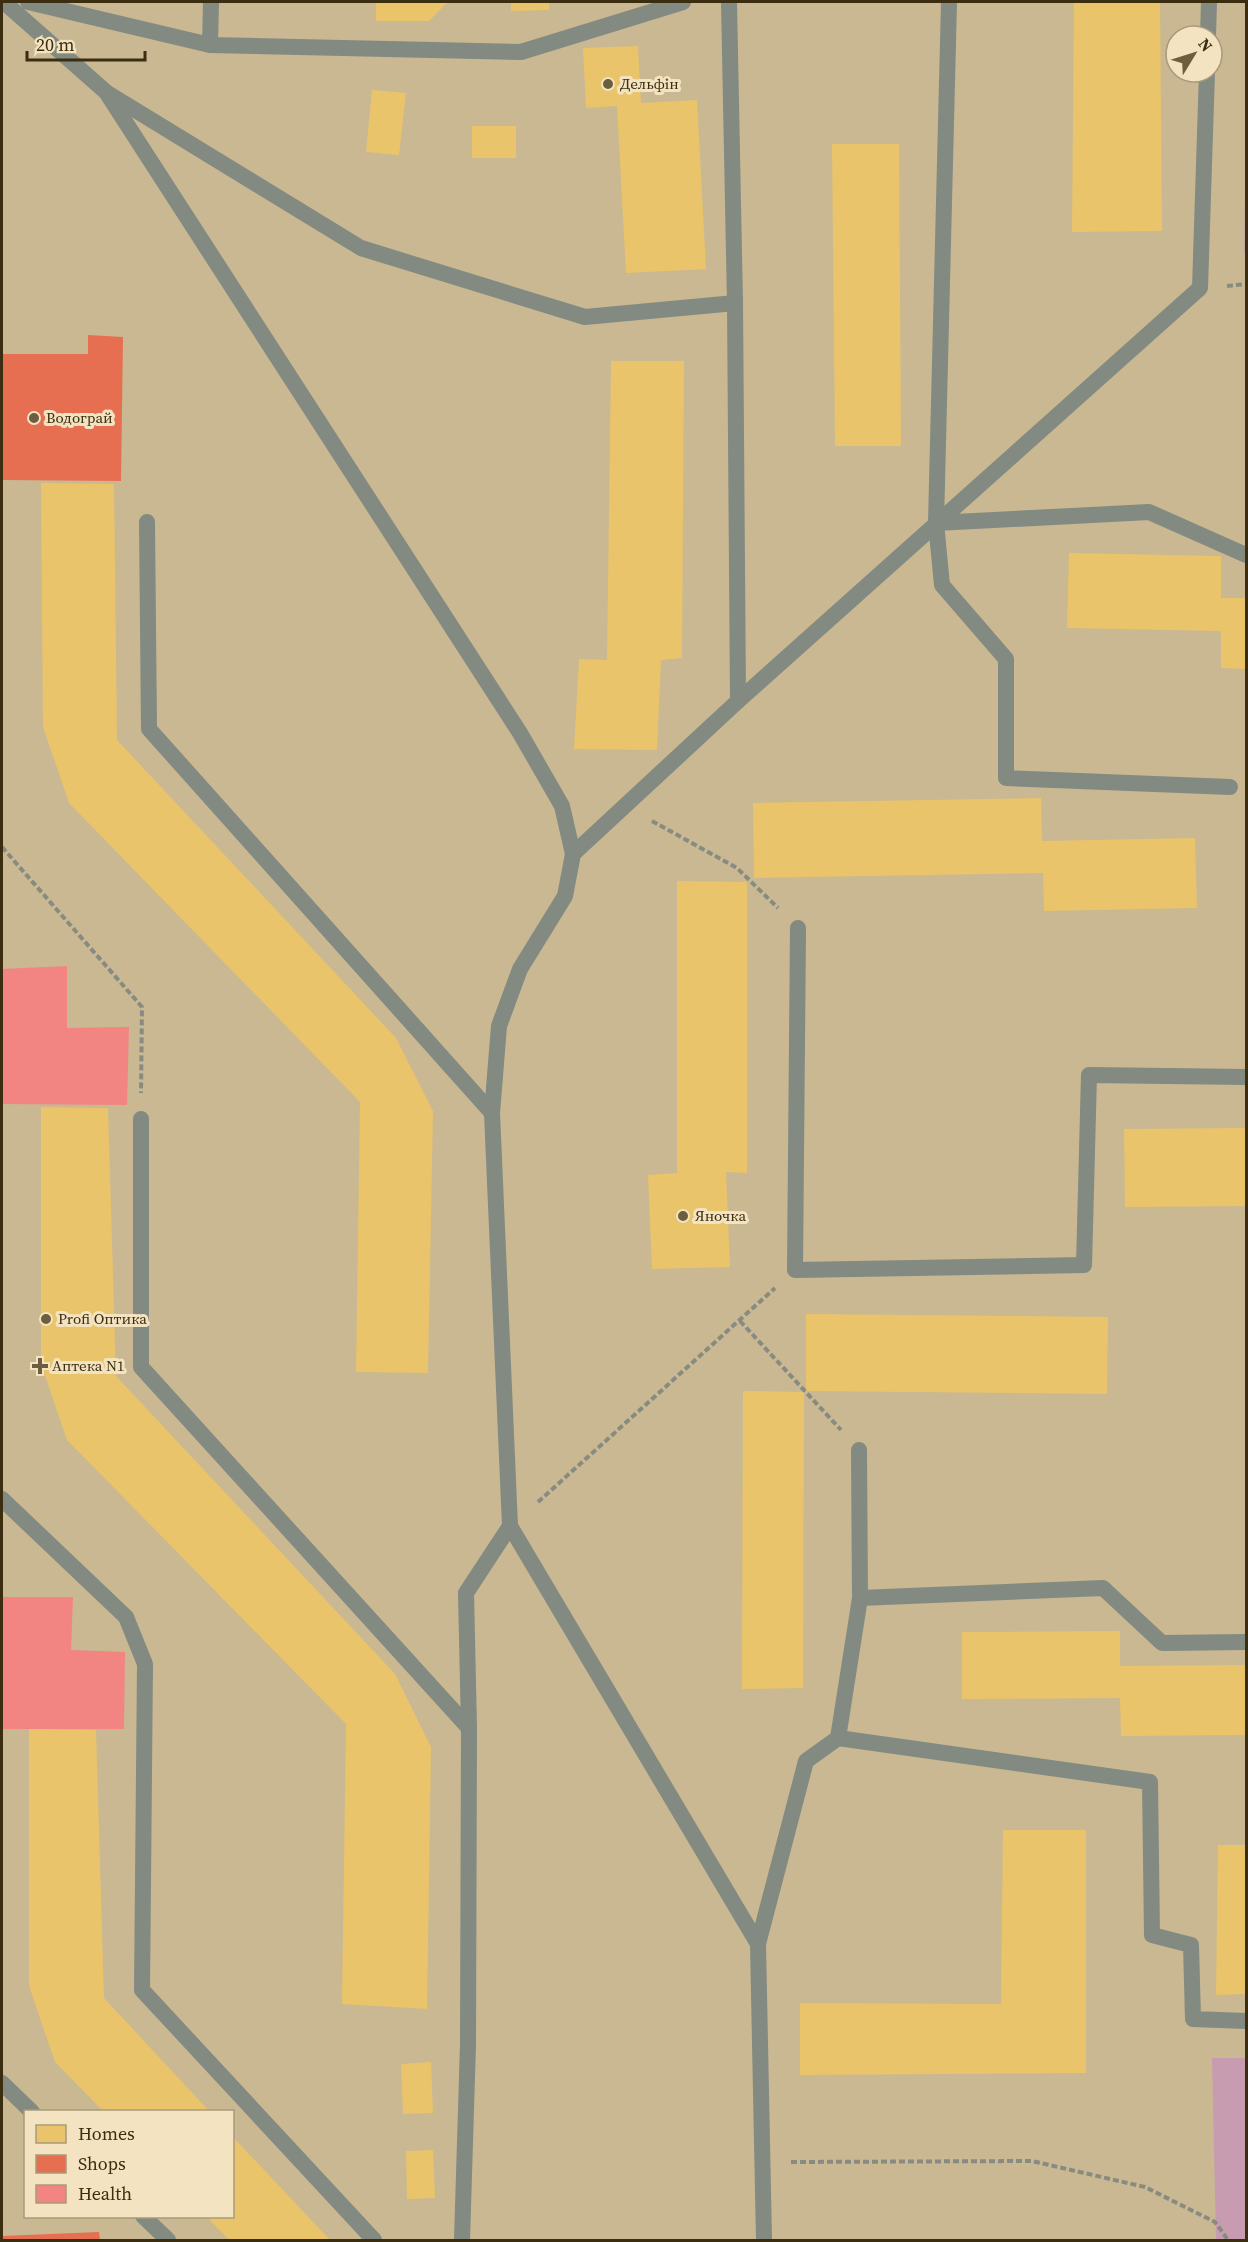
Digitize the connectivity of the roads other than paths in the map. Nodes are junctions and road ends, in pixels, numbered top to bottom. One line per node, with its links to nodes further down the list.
1 (3, 2): 11 (lane)
2 (28, 2): 9 (lane)
3 (211, 2): 9 (lane)
4 (682, 2): 9 (lane)
5 (729, 2): 12 (lane)
6 (950, 2): 14 (lane)
7 (1209, 2): 8 (lane)
8 (1208, 24)
9 (210, 45)
10 (1207, 84): 14 (lane)
11 (106, 92): 12 (lane); 18 (lane)
12 (735, 303): 16 (lane)
13 (147, 522): 21 (lane)
14 (936, 524): 15 (lane); 16 (lane); 17 (lane)
15 (1246, 555)
16 (738, 701): 18 (lane)
17 (1230, 787)
18 (573, 854): 21 (lane)
19 (798, 928): 20 (lane)
20 (1246, 1077)
21 (492, 1113): 25 (lane)
22 (141, 1119): 28 (lane)
23 (859, 1450): 26 (lane)
24 (2, 1499): 36 (lane)
25 (510, 1526): 28 (lane); 30 (lane)
26 (860, 1598): 27 (lane); 29 (lane)
27 (1246, 1642)
28 (469, 1728): 37 (lane)
29 (838, 1738): 30 (lane); 31 (lane)
30 (758, 1944): 38 (lane)
31 (1246, 2021)
32 (2, 2083): 33 (lane)
33 (30, 2110)
34 (144, 2218): 35 (lane)
35 (168, 2241)
36 (374, 2241)
37 (462, 2241)
38 (764, 2241)

